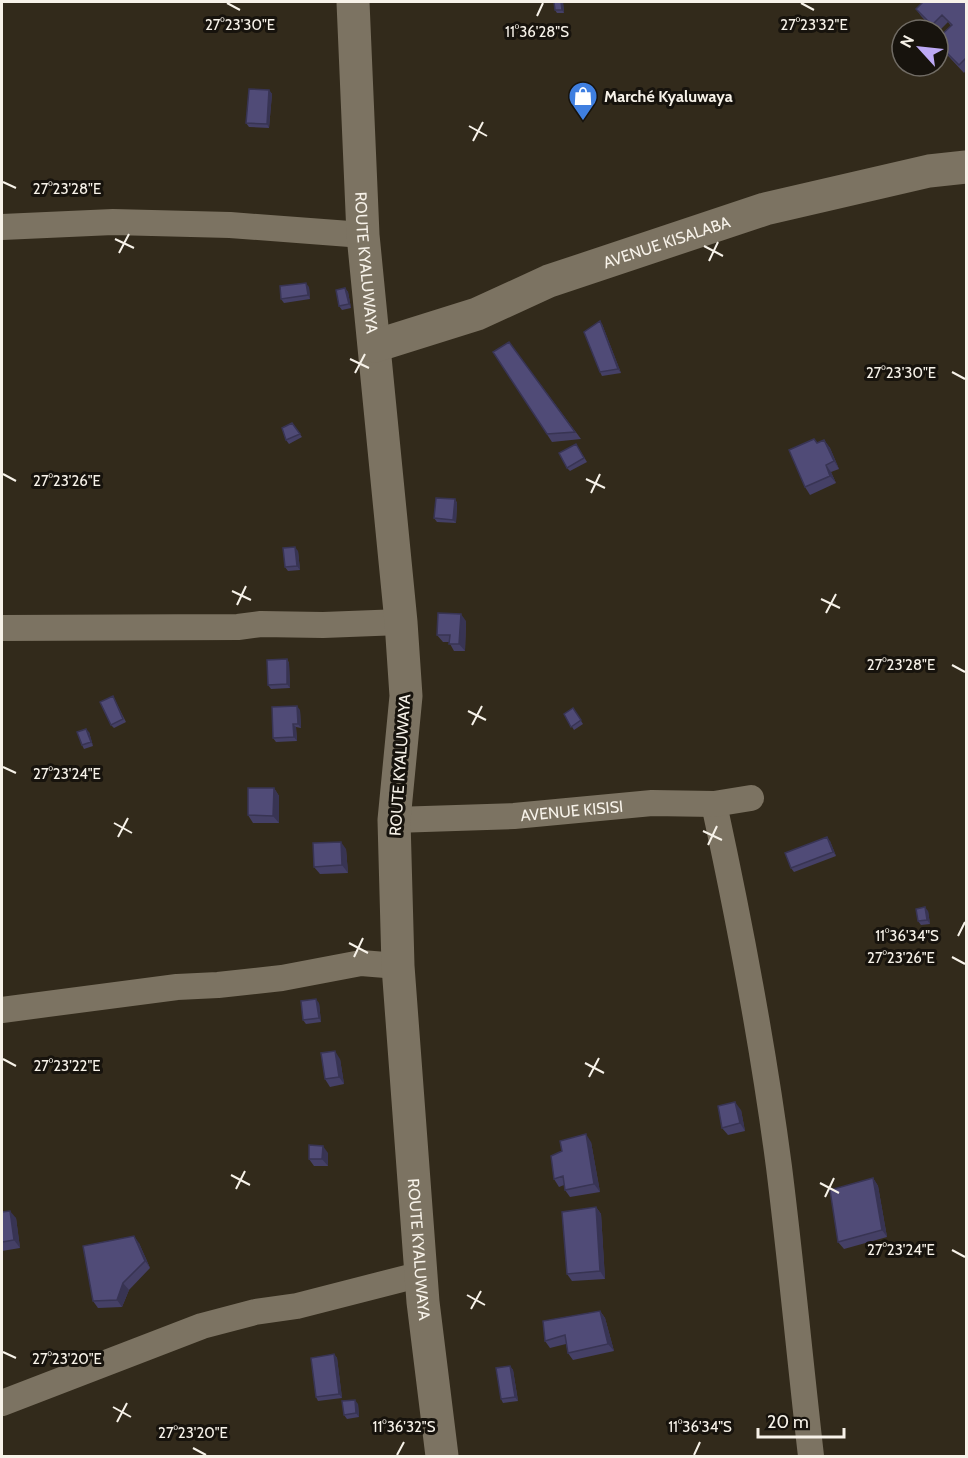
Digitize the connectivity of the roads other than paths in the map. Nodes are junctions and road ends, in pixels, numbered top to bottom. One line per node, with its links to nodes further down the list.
1 (353, 2): 4 (street, ROUTE KYALUWAYA)
2 (966, 167): 5 (street, AVENUE KISALABA)
3 (2, 227): 4 (street)
4 (363, 235): 5 (street, ROUTE KYALUWAYA)
5 (375, 346): 6 (street, ROUTE KYALUWAYA)
6 (401, 622): 7 (street); 10 (street, ROUTE KYALUWAYA)
7 (2, 628)
8 (751, 798): 9 (street, AVENUE KISISI)
9 (714, 804): 10 (street, AVENUE KISISI); 16 (street)
10 (394, 820): 11 (street, ROUTE KYALUWAYA)
11 (398, 966): 12 (street); 13 (street, ROUTE KYALUWAYA)
12 (2, 1010)
13 (422, 1274): 14 (street); 15 (street, ROUTE KYALUWAYA)
14 (2, 1403)
15 (442, 1456)
16 (811, 1456)

